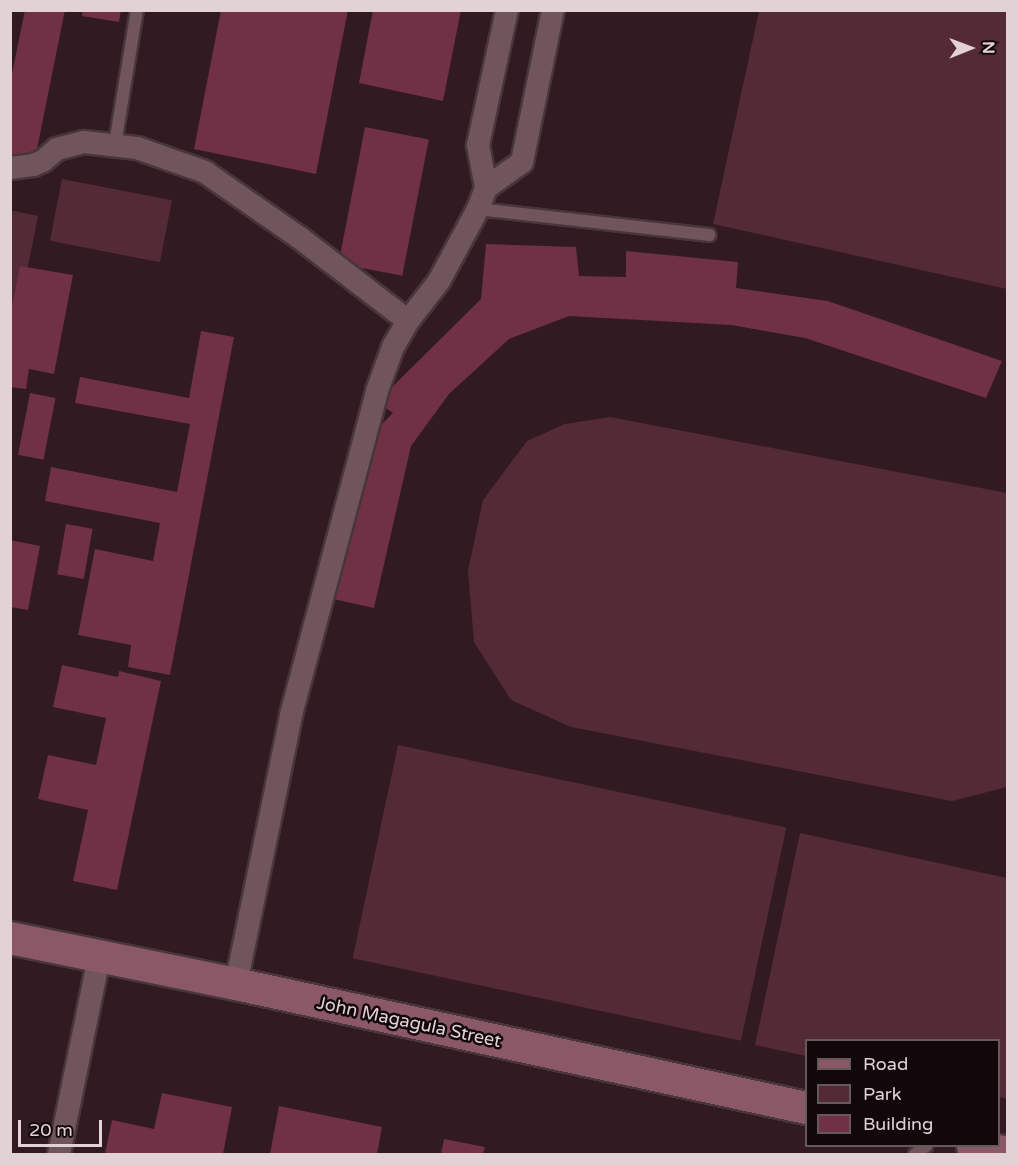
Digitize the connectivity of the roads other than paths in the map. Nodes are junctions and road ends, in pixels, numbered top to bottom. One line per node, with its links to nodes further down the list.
1 (136, 10): 4 (lane)
2 (507, 10): 6 (street)
3 (553, 10): 6 (street)
4 (115, 144): 5 (street); 8 (street)
5 (10, 168)
6 (482, 199): 7 (lane); 8 (street)
7 (710, 235)
8 (408, 321): 11 (street)
9 (10, 938): 10 (street, John Magagula Street)
10 (99, 958): 11 (street, John Magagula Street); 15 (street)
11 (236, 984): 12 (street, John Magagula Street)
12 (805, 1108)
13 (977, 1147): 14 (street)
14 (1008, 1154)
15 (58, 1155)

